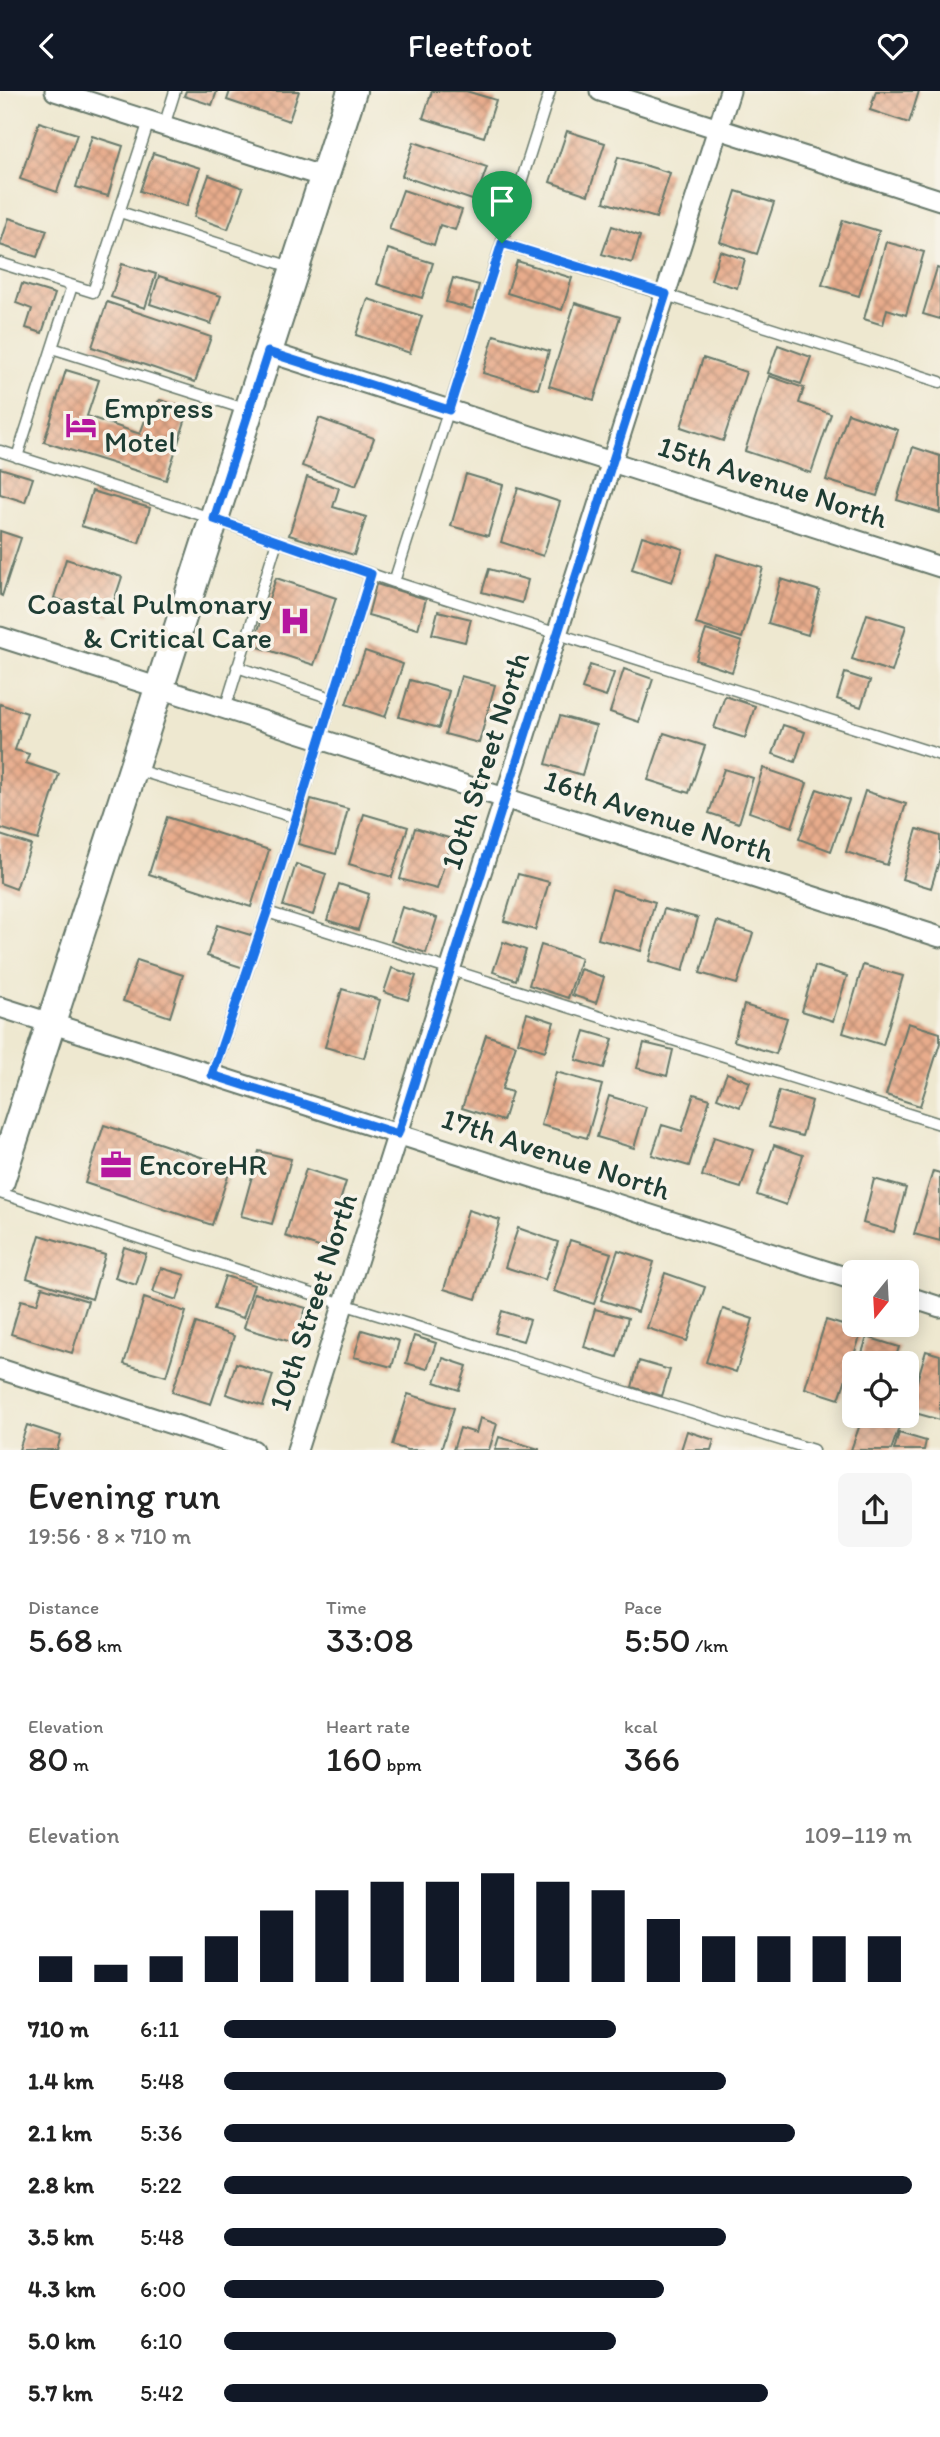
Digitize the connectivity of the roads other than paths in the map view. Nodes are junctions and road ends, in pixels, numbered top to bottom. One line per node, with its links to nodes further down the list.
1 (55, 91): 7 (street)
2 (175, 91): 7 (lane)
3 (352, 91): 9 (main road)
4 (550, 91): 12 (lane)
5 (600, 91): 8 (street)
6 (730, 91): 8 (street, 10th Street North)
7 (156, 123): 9 (street); 11 (lane)
8 (718, 129): 10 (street); 16 (street, 10th Street North)
9 (324, 177): 14 (main road)
10 (940, 200)
11 (120, 212): 14 (lane); 15 (lane)
12 (502, 243): 16 (lane); 21 (lane)
13 (0, 263): 15 (lane)
14 (295, 268): 18 (main road)
15 (72, 286): 17 (lane)
16 (666, 294): 19 (lane); 24 (street, 10th Street North)
17 (52, 348): 20 (lane); 23 (lane)
18 (268, 352): 20 (main road); 21 (street, 15th Avenue North)
19 (940, 381)
20 (249, 410): 25 (main road)
21 (449, 410): 24 (street, 15th Avenue North); 29 (lane)
22 (0, 451): 23 (lane)
23 (17, 457): 25 (lane)
24 (612, 462): 27 (street, 15th Avenue North); 30 (street, 10th Street North)
25 (214, 519): 26 (lane); 33 (main road)
26 (277, 541): 28 (lane); 32 (lane)
27 (940, 566)
28 (371, 574): 29 (lane); 34 (lane)
29 (394, 582): 30 (lane)
30 (558, 633): 37 (lane); 39 (street, 10th Street North)
31 (0, 637): 33 (street, 16th Avenue North)
32 (237, 667): 34 (lane); 35 (lane)
33 (160, 688): 35 (street, 16th Avenue North); 38 (main road)
34 (334, 699): 36 (lane)
35 (225, 709): 36 (street, 16th Avenue North)
36 (321, 739): 39 (street, 16th Avenue North); 40 (lane)
37 (940, 755)
38 (133, 769): 40 (lane); 45 (main road)
39 (505, 798): 42 (street, 16th Avenue North); 43 (street, 10th Street North)
40 (297, 818): 41 (lane)
41 (267, 912): 43 (lane); 46 (lane)
42 (940, 937)
43 (450, 971): 47 (lane); 48 (street, 10th Street North)
44 (0, 1007): 45 (street, 17th Avenue North)
45 (51, 1024): 46 (street, 17th Avenue North); 49 (main road)
46 (212, 1075): 48 (street, 17th Avenue North)
47 (940, 1124)
48 (398, 1134): 51 (street, 17th Avenue North); 53 (street, 10th Street North)
49 (0, 1181)
50 (0, 1193): 53 (lane)
51 (842, 1276)
52 (919, 1300): 54 (street)
53 (343, 1304): 57 (street, 10th Street North); 58 (lane)
54 (940, 1307)
55 (0, 1369): 56 (street)
56 (253, 1450)
57 (297, 1450)
58 (813, 1450)

